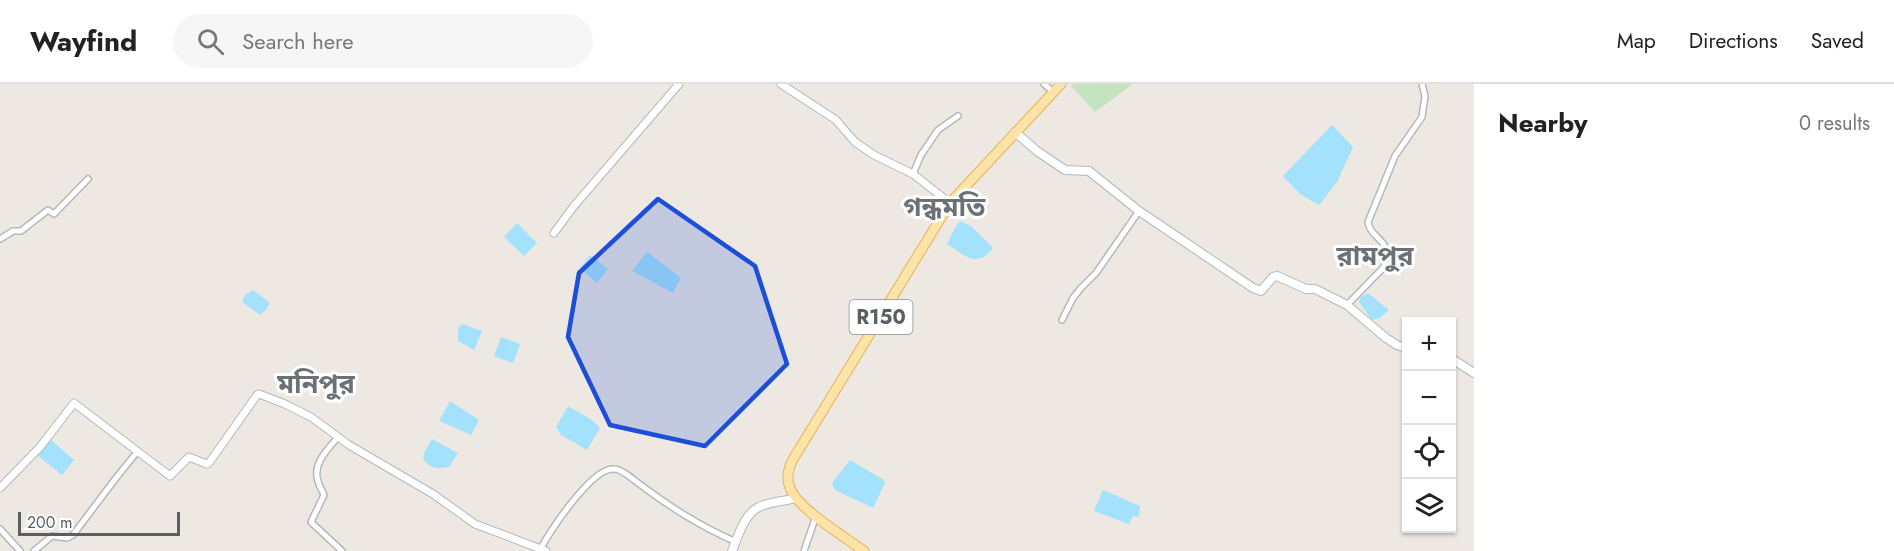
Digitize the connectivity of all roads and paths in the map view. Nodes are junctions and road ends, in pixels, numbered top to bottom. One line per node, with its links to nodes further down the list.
1 (679, 84): 13 (street)
2 (781, 84): 9 (street)
3 (1044, 84): 6 (street)
4 (1061, 84): 6 (main road, R150)
5 (1422, 84): 15 (street)
6 (1053, 92): 8 (main road, R150)
7 (958, 116): 9 (street)
8 (1015, 132): 11 (main road, R150); 12 (main road)
9 (912, 174): 11 (street)
10 (88, 179): 14 (street)
11 (950, 203): 23 (main road, R150)
12 (1138, 211): 15 (main road); 16 (street)
13 (554, 233)
14 (0, 239)
15 (1347, 305): 17 (main road)
16 (1062, 320)
17 (1402, 346)
18 (1456, 361): 19 (main road)
19 (1474, 373)
20 (338, 437): 21 (street); 27 (street); 30 (street)
21 (137, 453): 22 (street); 29 (street)
22 (0, 488)
23 (796, 498): 24 (main road); 26 (main road)
24 (816, 516): 32 (street); 33 (main road)
25 (0, 529): 28 (street)
26 (736, 542): 27 (street); 31 (main road)
27 (544, 549)
28 (20, 551)
29 (34, 551)
30 (342, 551)
31 (732, 551)
32 (804, 551)
33 (864, 551)

